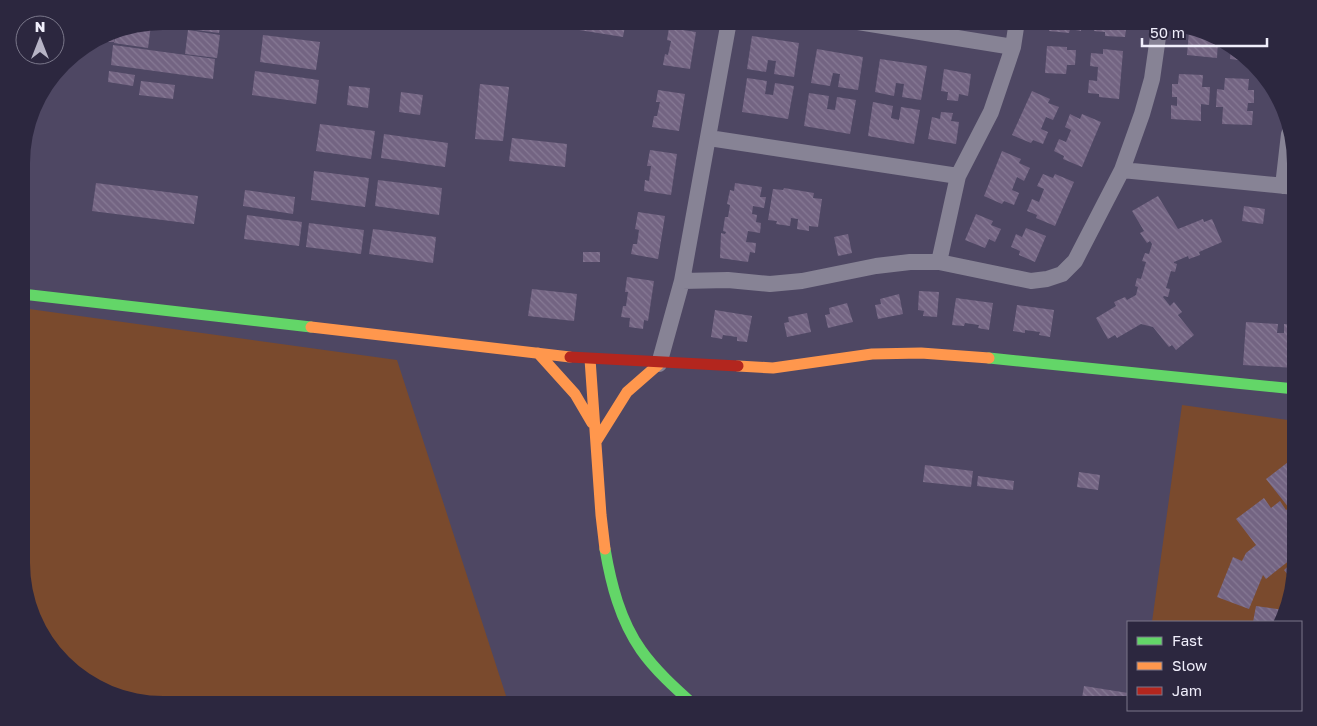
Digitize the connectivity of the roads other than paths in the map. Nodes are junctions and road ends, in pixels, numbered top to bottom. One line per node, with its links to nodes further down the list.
1 (727, 30): 6 (street)
2 (908, 30): 5 (street)
3 (1015, 30): 5 (street)
4 (1159, 30): 7 (street)
5 (1013, 47): 8 (street)
6 (709, 138): 8 (street); 11 (street)
7 (1122, 170): 9 (street); 10 (street)
8 (958, 176): 10 (street)
9 (1287, 186)
10 (939, 262): 11 (street)
11 (682, 280): 15 (street)
12 (30, 295): 13 (street)
13 (538, 353): 14 (street); 17 (street)
14 (590, 359): 15 (street); 17 (street)
15 (659, 364): 16 (street); 17 (street)
16 (1287, 388)
17 (596, 437): 18 (street)
18 (684, 696)

